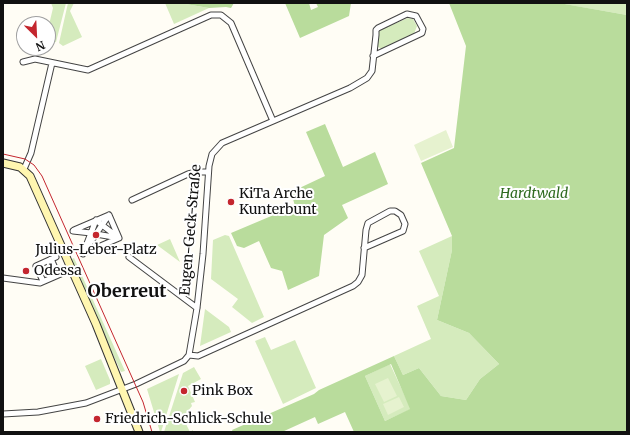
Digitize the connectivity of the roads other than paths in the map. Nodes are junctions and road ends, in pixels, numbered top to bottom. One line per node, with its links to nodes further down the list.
1 (373, 56): 1 (street, Eugen-Geck-Straße); 4 (street, Eugen-Geck-Straße)
2 (23, 62): 3 (street)
3 (52, 62): 4 (street); 6 (street)
4 (273, 121): 7 (street, Eugen-Geck-Straße)
5 (3, 163): 6 (street)
6 (24, 169): 20 (street)
7 (208, 172): 8 (street); 18 (street, Eugen-Geck-Straße)
8 (132, 200)
9 (109, 215): 10 (street); 11 (street); 13 (street)
10 (96, 220): 11 (street); 12 (street); 12 (street)
11 (102, 225): 12 (street); 13 (street)
12 (94, 234): 13 (street); 13 (street)
13 (119, 238)
14 (364, 248): 14 (street); 19 (street)
15 (129, 257): 18 (street)
16 (3, 278): 17 (street)
17 (41, 280): 17 (street)
18 (197, 308): 19 (street, Eugen-Geck-Straße)
19 (188, 355): 20 (street, Eugen-Geck-Straße)
20 (123, 389): 21 (street); 22 (street)
21 (3, 414)
22 (139, 432)

